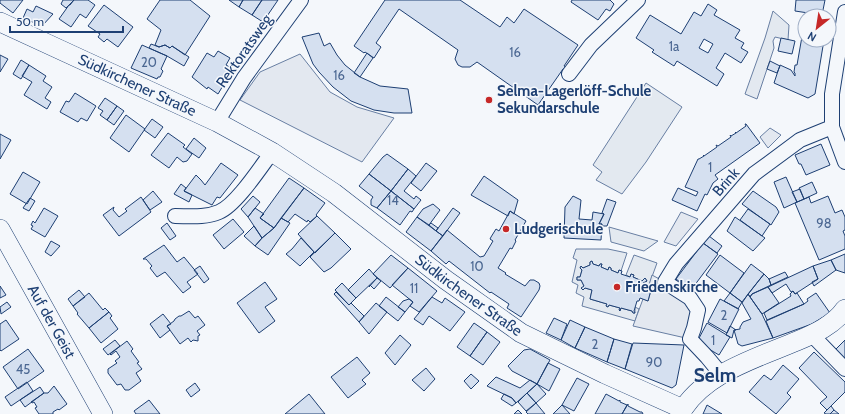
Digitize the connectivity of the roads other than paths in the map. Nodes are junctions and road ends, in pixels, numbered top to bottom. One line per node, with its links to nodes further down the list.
1 (301, 0): 7 (street, Rektoratsweg)
2 (638, 0): 6 (street)
3 (845, 12): 5 (street)
4 (0, 22): 7 (street, Südkirchener Straße)
5 (841, 65): 8 (street)
6 (570, 74)
7 (217, 122): 9 (street, Südkirchener Straße)
8 (832, 127): 10 (street); 16 (street, Brink)
9 (272, 152): 11 (street); 17 (street, Südkirchener Straße)
10 (845, 162)
11 (175, 216)
12 (0, 229): 18 (street, Auf der Geist)
13 (845, 309): 14 (street)
14 (812, 335): 15 (street); 16 (street)
15 (845, 369)
16 (721, 374): 17 (street)
17 (682, 412)
18 (103, 414)

